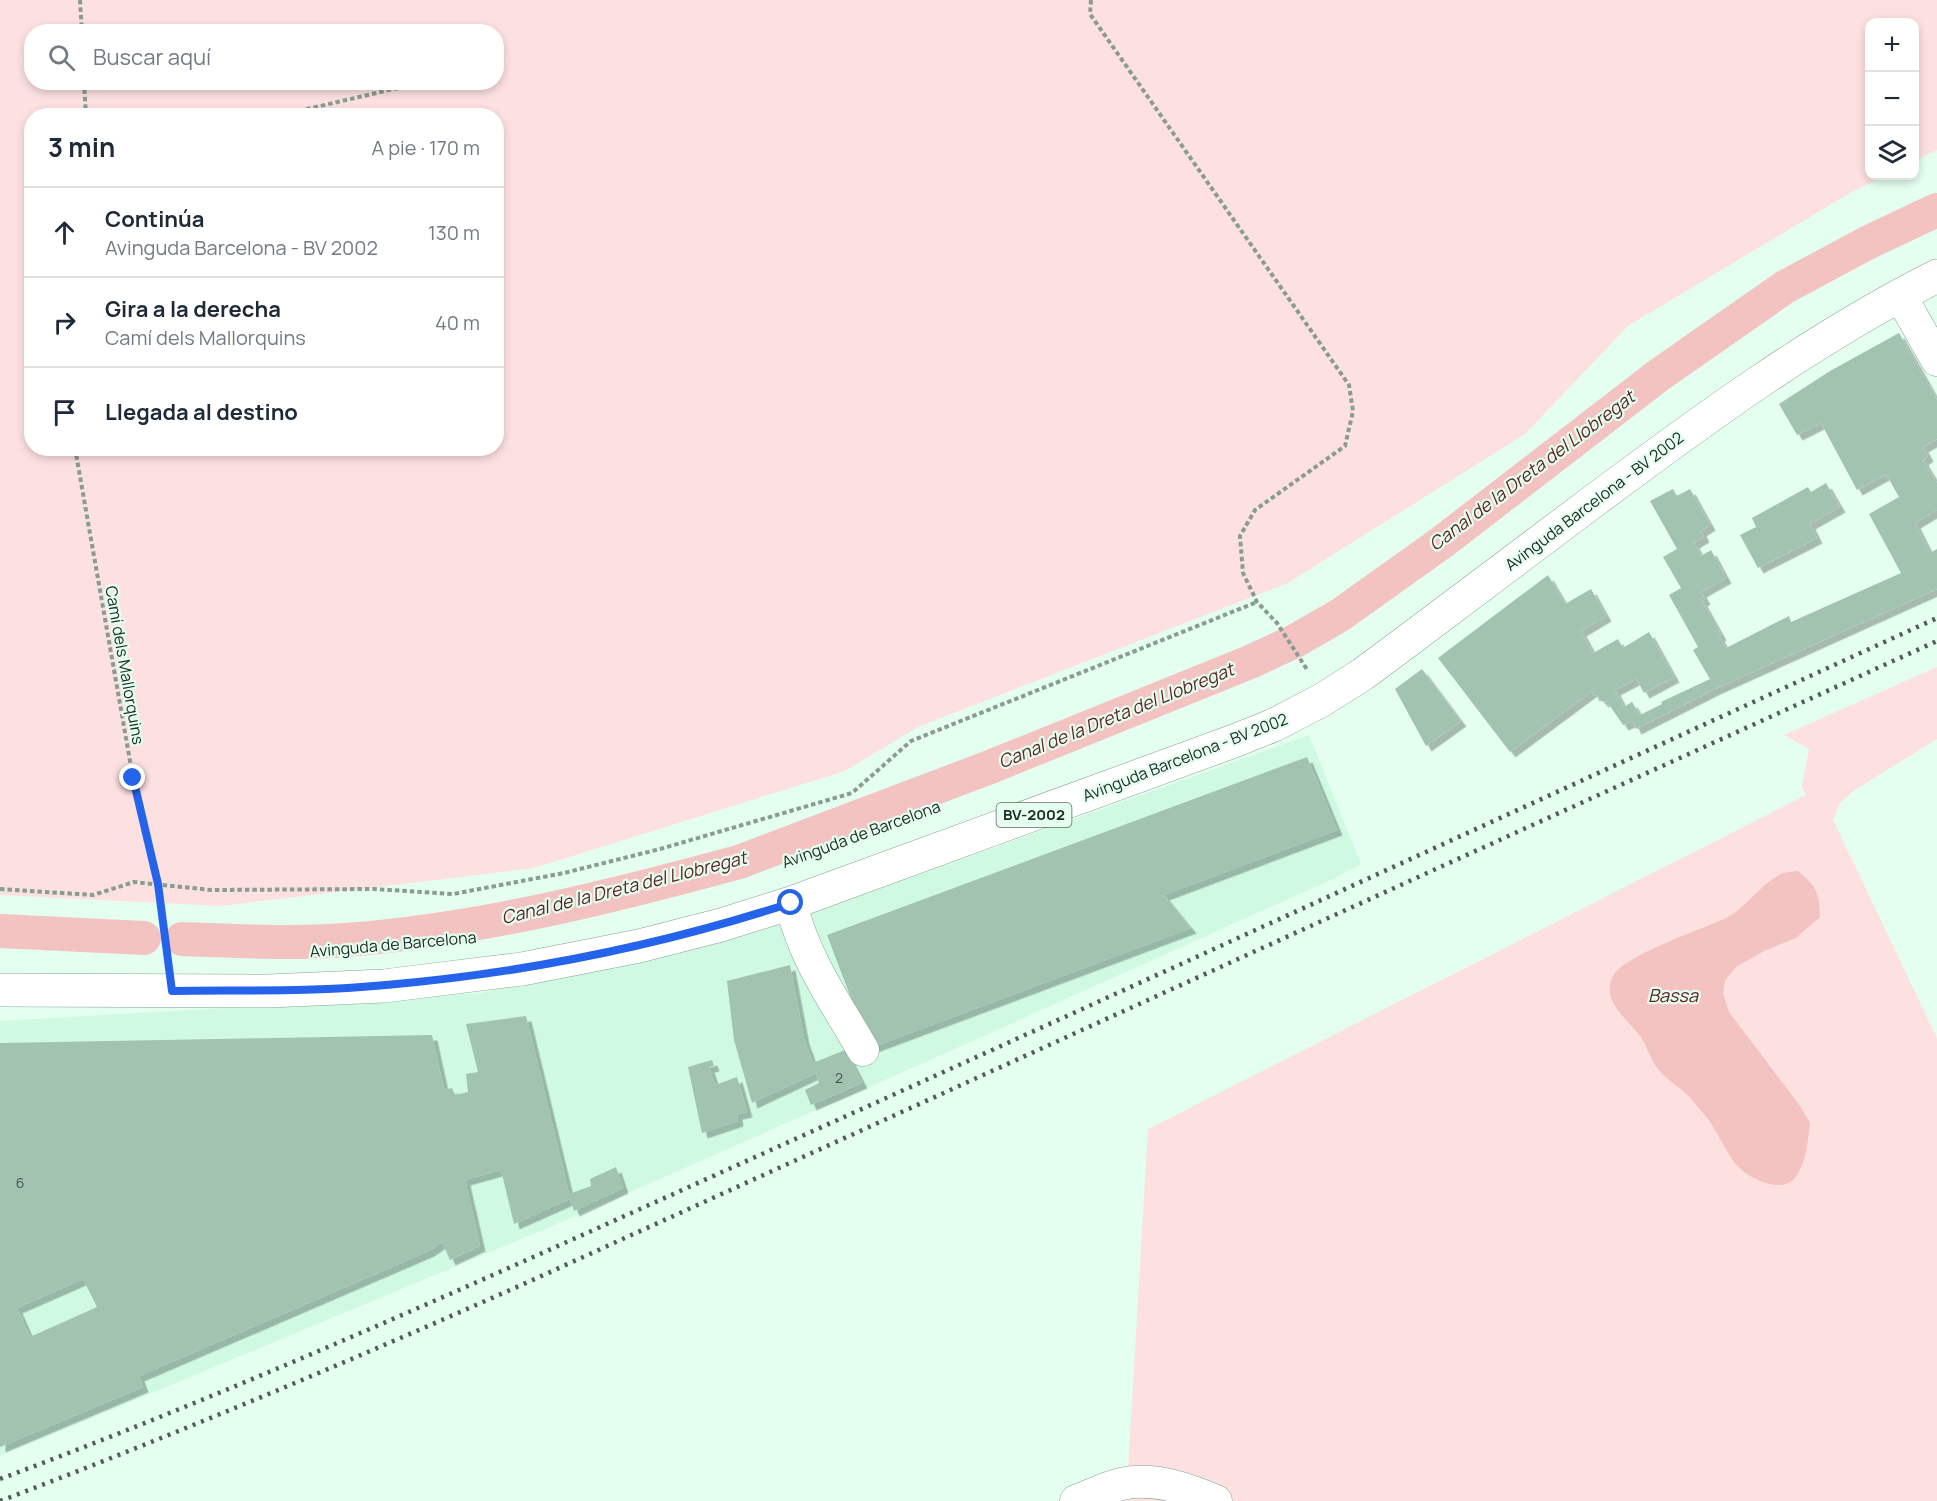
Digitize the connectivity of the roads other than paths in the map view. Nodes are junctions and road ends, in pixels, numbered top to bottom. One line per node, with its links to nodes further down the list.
1 (1937, 276): 2 (main road, Avinguda Barcelona - BV 2002 / BV-2002)
2 (1900, 295): 3 (street); 4 (main road, Avinguda Barcelona - BV 2002 / BV-2002)
3 (1937, 360)
4 (791, 903): 5 (main road, Avinguda Barcelona - BV 2002 / BV-2002); 6 (street)
5 (0, 990)
6 (863, 1050)
7 (1076, 1501): 8 (street)
8 (1216, 1501)

